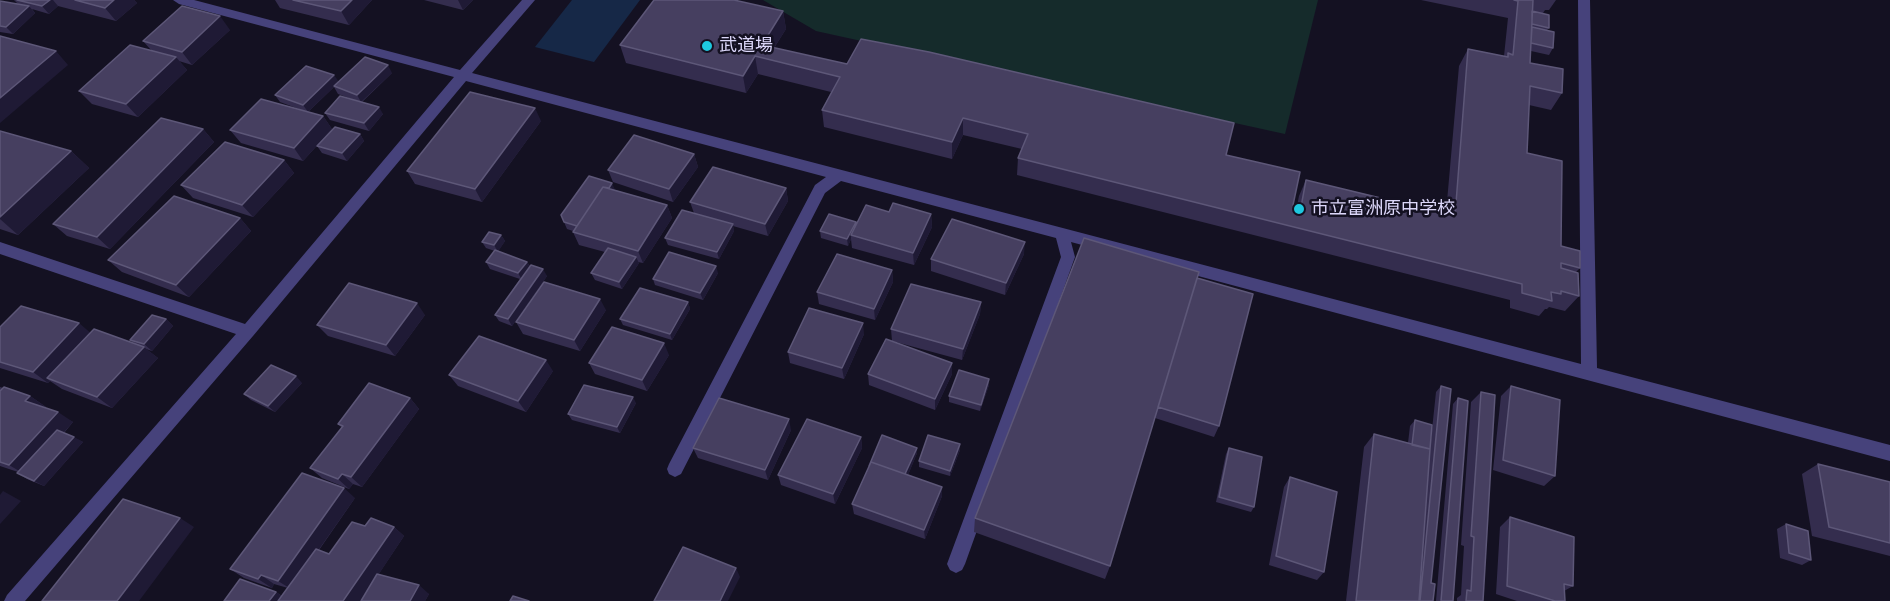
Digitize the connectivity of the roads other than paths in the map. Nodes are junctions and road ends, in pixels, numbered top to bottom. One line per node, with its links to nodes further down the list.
1 (179, 0): 4 (street)
2 (529, 0): 4 (street)
3 (1584, 0): 9 (street)
4 (463, 75): 5 (street); 8 (street)
5 (838, 175): 6 (street); 11 (street)
6 (1062, 234): 9 (street); 12 (street)
7 (0, 248): 8 (street)
8 (248, 332): 13 (street)
9 (1589, 372): 10 (street)
10 (1890, 453)
11 (675, 469)
12 (956, 564)
13 (13, 601)

